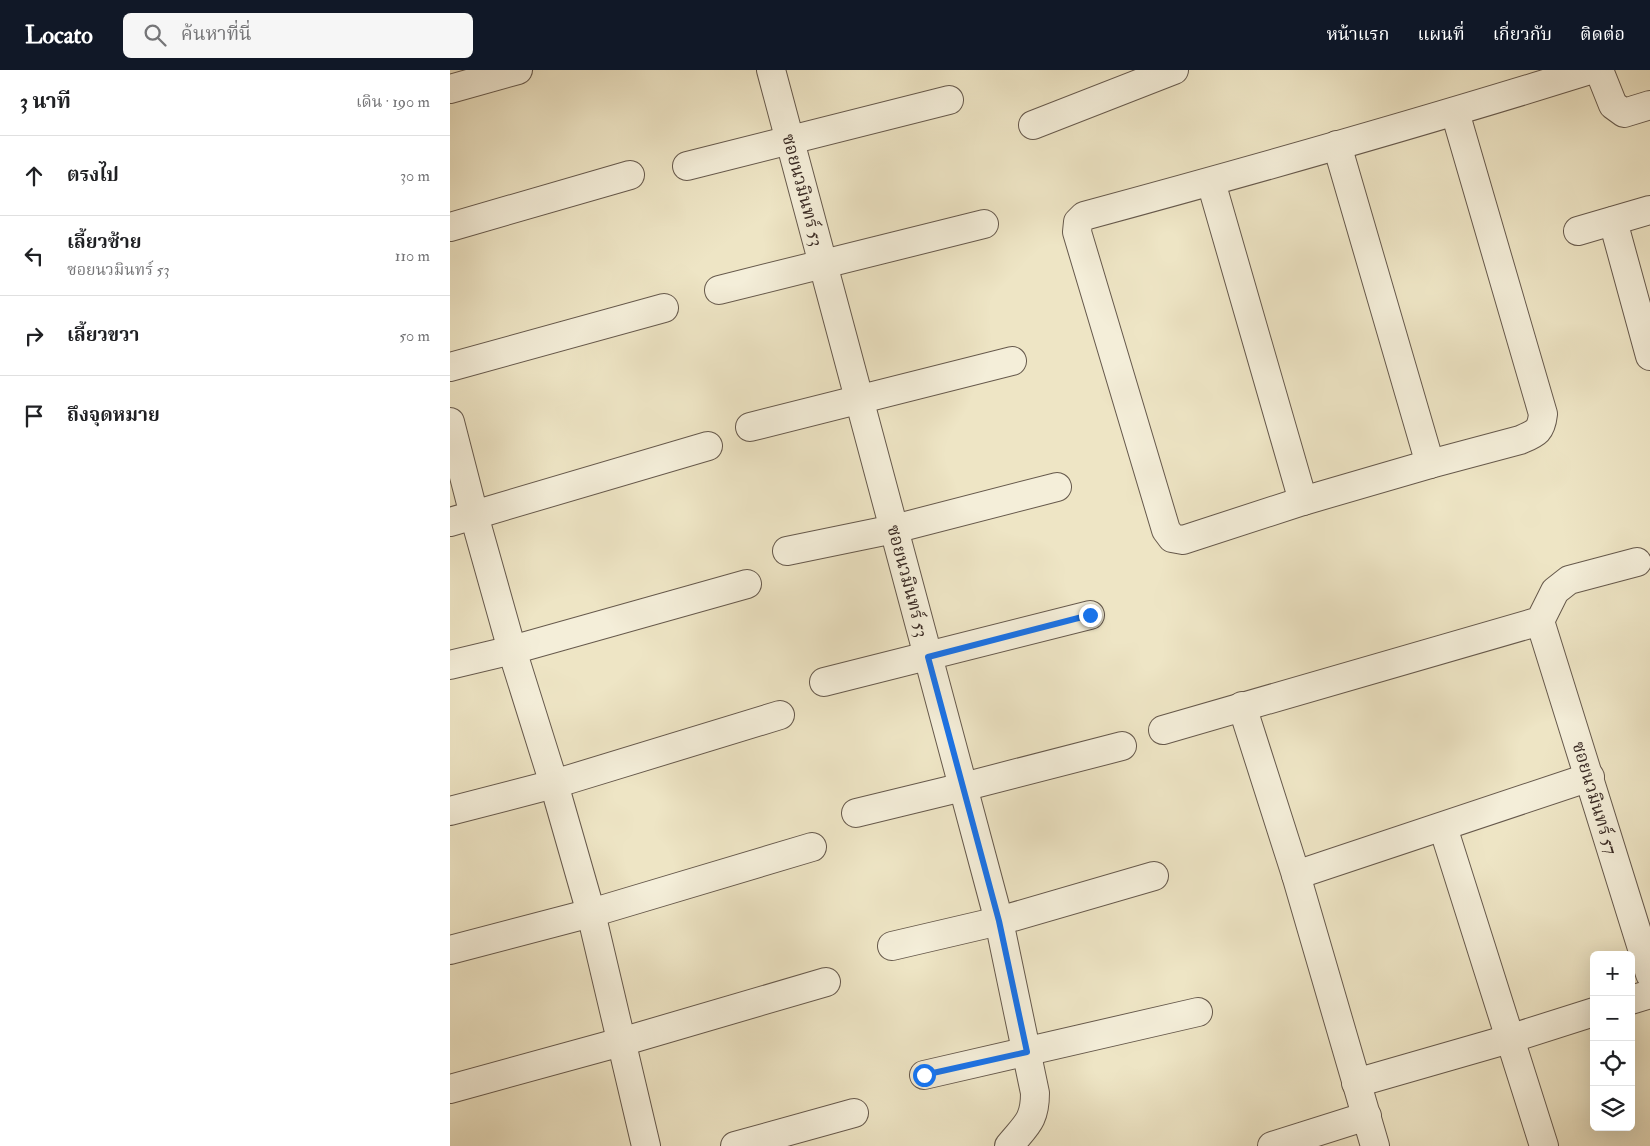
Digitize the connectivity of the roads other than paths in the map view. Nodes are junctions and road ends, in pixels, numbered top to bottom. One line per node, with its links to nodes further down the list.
1 (518, 70): 6 (street)
2 (771, 70): 11 (street, ซอยนวมินทร์ 53)
3 (1174, 70): 10 (street)
4 (1590, 70): 9 (street)
5 (1599, 70): 8 (street)
6 (450, 89)
7 (950, 100): 11 (street)
8 (1650, 105)
9 (1455, 112): 12 (street); 31 (street)
10 (1032, 125)
11 (790, 139): 13 (street); 21 (street, ซอยนวมินทร์ 53)
12 (1337, 145): 15 (street); 31 (street)
13 (687, 166)
14 (630, 175): 19 (street)
15 (1211, 182): 33 (street); 33 (street)
16 (1650, 210): 17 (street)
17 (1613, 221): 20 (street); 24 (street)
18 (984, 224): 21 (street)
19 (450, 226)
20 (1578, 231)
21 (823, 265): 22 (street); 27 (street, ซอยนวมินทร์ 53)
22 (720, 290)
23 (664, 308): 26 (street)
24 (1650, 356)
25 (1012, 361): 27 (street)
26 (450, 367)
27 (859, 400): 29 (street); 35 (street, ซอยนวมินทร์ 53)
28 (450, 422): 34 (street)
29 (750, 427)
30 (708, 446): 34 (street)
31 (1430, 464): 33 (street)
32 (1057, 487): 35 (street)
33 (1304, 501)
34 (462, 518): 41 (street)
35 (894, 529): 36 (street); 42 (street, ซอยนวมินทร์ 53)
36 (787, 551)
37 (1638, 562): 40 (street)
38 (747, 584): 41 (street)
39 (1090, 615): 42 (street)
40 (1540, 621): 45 (street); 49 (street, ซอยนวมินทร์ 57)
41 (512, 650): 43 (street); 50 (street)
42 (928, 657): 44 (street); 51 (street, ซอยนวมินทร์ 53)
43 (450, 665)
44 (824, 682)
45 (1242, 706): 47 (street); 56 (street)
46 (780, 715): 50 (street)
47 (1163, 730)
48 (1122, 746): 51 (street)
49 (1590, 777): 54 (street); 62 (street, ซอยนวมินทร์ 57)
50 (554, 784): 52 (street); 58 (street)
51 (963, 787): 53 (street); 59 (street, ซอยนวมินทร์ 53)
52 (450, 811)
53 (856, 813)
54 (1442, 827): 56 (street); 68 (street)
55 (812, 846): 58 (street)
56 (1296, 875): 72 (street)
57 (1154, 876): 59 (street)
58 (591, 913): 61 (street); 69 (street)
59 (999, 921): 60 (street); 70 (street, ซอยนวมินทร์ 53)
60 (892, 946)
61 (450, 950)
62 (1650, 974)
63 (826, 982): 69 (street)
64 (1650, 994): 65 (street)
65 (1635, 999)
66 (1198, 1012): 70 (street)
67 (1590, 1013): 68 (street)
68 (1510, 1039): 72 (street); 81 (street)
69 (621, 1042): 73 (street); 76 (street)
70 (1027, 1052): 71 (street); 78 (street, ซอยนวมินทร์ 53)
71 (924, 1075)
72 (1356, 1084): 75 (street)
73 (450, 1089)
74 (854, 1113): 77 (street)
75 (1366, 1116): 79 (street); 80 (street)
76 (646, 1146)
77 (735, 1146)
78 (1009, 1146)
79 (1272, 1146)
80 (1375, 1146)
81 (1544, 1146)

